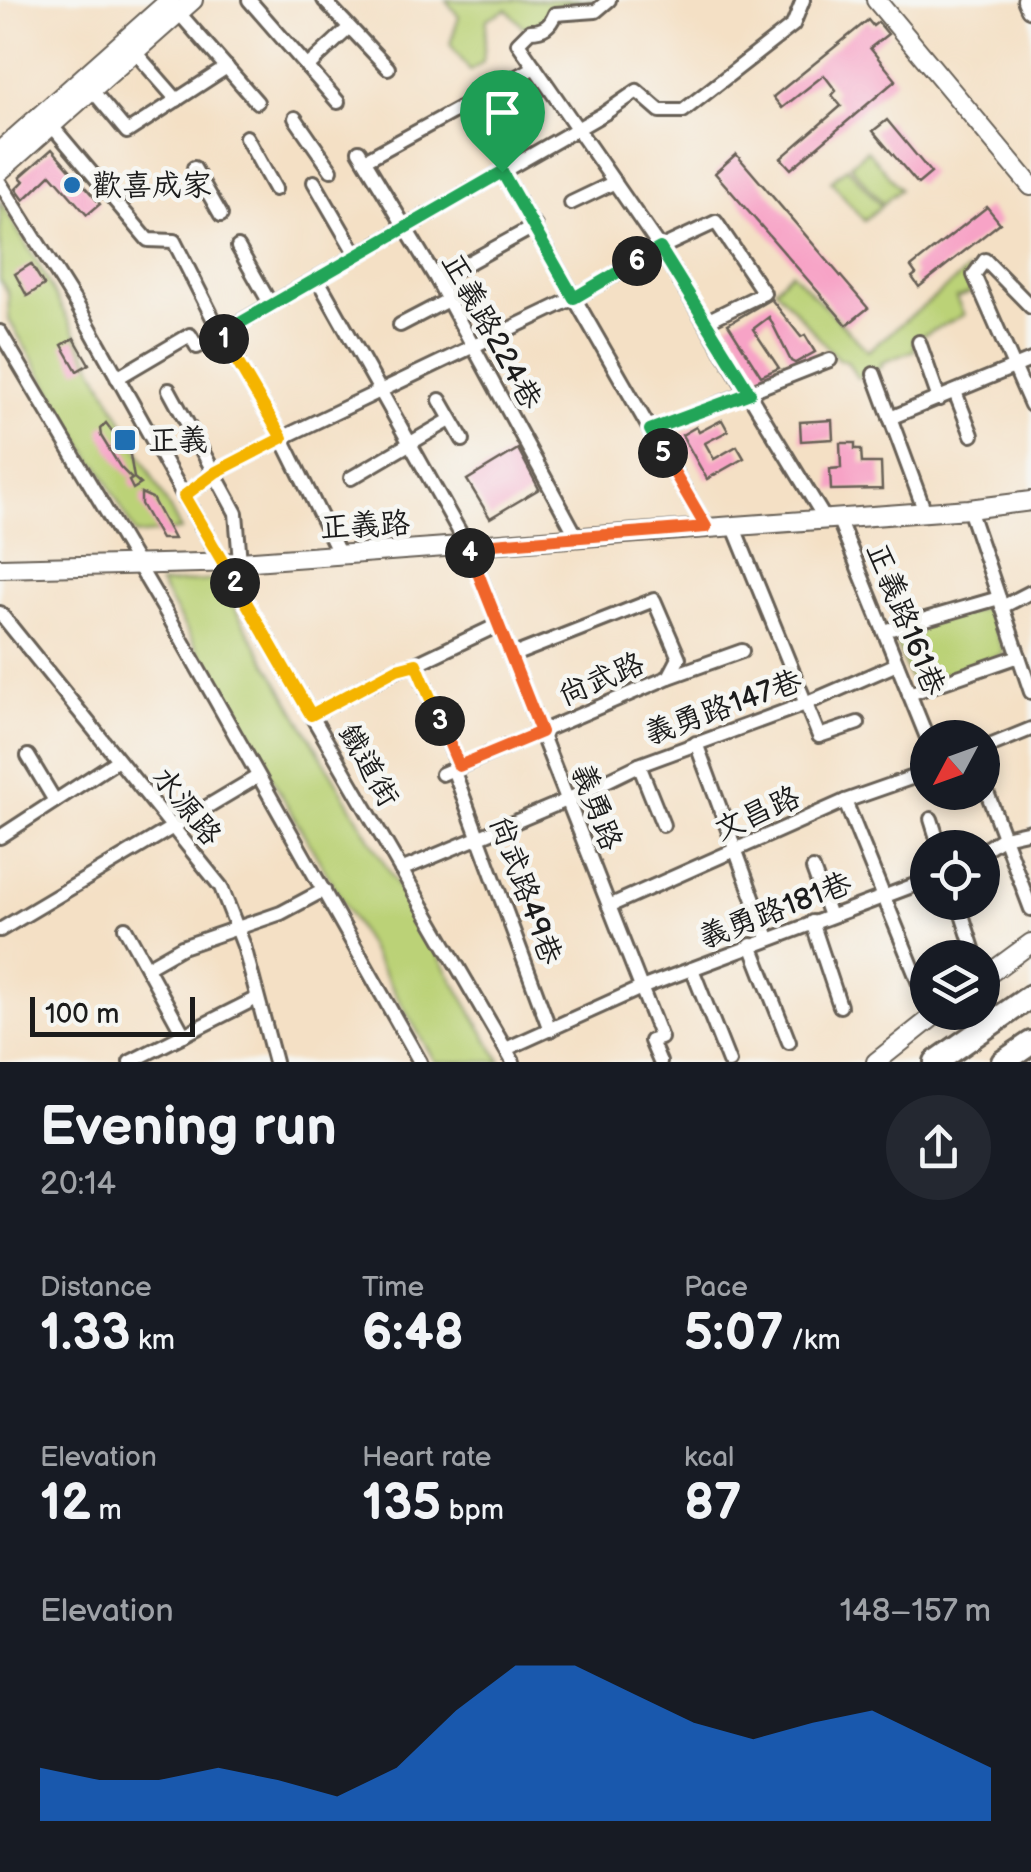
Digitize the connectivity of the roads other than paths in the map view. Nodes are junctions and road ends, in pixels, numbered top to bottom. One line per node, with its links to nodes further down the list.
1 (249, 0): 12 (street)
2 (324, 0): 9 (street)
3 (609, 0): 13 (street)
4 (802, 0): 21 (street)
5 (876, 0): 31 (street)
6 (1028, 0): 8 (main road)
7 (183, 3): 10 (street); 11 (street); 23 (street); 26 (street)
8 (1031, 7)
9 (350, 28): 12 (street); 14 (street)
10 (135, 52): 15 (street); 16 (street)
11 (227, 67): 16 (street); 17 (street)
12 (307, 67): 18 (street)
13 (536, 67): 21 (street, 正義路161巷); 36 (street, 正義路224巷)
14 (388, 68)
15 (92, 90): 16 (street); 20 (street)
16 (177, 100)
17 (257, 102)
18 (338, 102)
19 (295, 118): 25 (street)
20 (52, 126): 26 (street); 49 (street)
21 (578, 128): 27 (street); 29 (street, 正義路161巷)
22 (246, 137): 32 (street)
23 (0, 152)
24 (194, 168): 34 (street)
25 (331, 170)
26 (0, 171)
27 (502, 172): 35 (street); 36 (street)
28 (314, 182): 39 (street)
29 (616, 182): 33 (street); 38 (street, 正義路161巷)
30 (0, 183): 56 (street, 鐵道街)
31 (1031, 186)
32 (274, 189)
33 (571, 203)
34 (221, 215)
35 (535, 226): 41 (street); 42 (street)
36 (405, 228): 39 (street); 41 (street, 正義路224巷)
37 (238, 247): 44 (street)
38 (660, 248): 42 (street); 46 (street, 正義路161巷); 46 (street)
39 (357, 256): 40 (street)
40 (318, 278): 44 (street); 59 (street, 義勇路)
41 (436, 280): 43 (street, 正義路224巷)
42 (574, 298): 51 (street); 66 (street)
43 (446, 301): 47 (street); 51 (street, 正義路224巷)
44 (271, 305): 49 (street)
45 (1031, 307): 54 (street)
46 (706, 322): 60 (street, 正義路161巷)
47 (400, 326)
48 (0, 332): 84 (street)
49 (221, 334): 56 (street); 68 (street)
50 (919, 342): 61 (street)
51 (472, 347): 59 (street); 80 (street, 正義路224巷)
52 (830, 360): 60 (street)
53 (1031, 360): 54 (street)
54 (1016, 368): 58 (street); 63 (street)
55 (874, 374): 64 (street)
56 (118, 378): 73 (street, 鐵道街)
57 (169, 390): 71 (street)
58 (955, 392): 61 (street); 67 (street)
59 (382, 393): 68 (street); 70 (street, 義勇路)
60 (750, 393): 66 (street); 77 (street, 正義路161巷)
61 (939, 398): 64 (street)
62 (440, 400): 65 (street)
63 (1031, 405)
64 (890, 418): 76 (street)
65 (450, 420): 69 (street); 70 (street)
66 (650, 430): 79 (street)
67 (972, 435)
68 (282, 438): 71 (street); 82 (street)
69 (463, 440)
70 (410, 443): 72 (street); 81 (street, 義勇路)
71 (216, 472): 73 (street); 83 (street)
72 (351, 478)
73 (184, 496): 83 (street, 鐵道街)
74 (1031, 501): 75 (street, 正義路)
75 (970, 509): 76 (street, 正義路); 87 (street)
76 (924, 512): 77 (street, 正義路)
77 (832, 518): 78 (street, 正義路); 90 (street, 正義路161巷)
78 (733, 525): 79 (street, 正義路); 99 (street)
79 (706, 527): 80 (street, 正義路)
80 (577, 538): 81 (street, 正義路)
81 (468, 546): 82 (street, 正義路); 89 (street, 義勇路)
82 (339, 553): 83 (street, 正義路)
83 (231, 561): 84 (street, 正義路); 100 (street, 鐵道街)
84 (136, 563): 85 (street, 正義路); 111 (street)
85 (0, 568)
86 (1031, 592): 87 (street)
87 (1001, 602): 90 (street); 93 (street)
88 (0, 612): 108 (street, 水源路)
89 (498, 625): 92 (street, 義勇路); 94 (street)
90 (884, 631): 95 (street, 正義路161巷)
91 (742, 651): 96 (street, 尚武路)
92 (511, 656): 96 (street); 104 (street, 義勇路)
93 (1019, 656): 97 (street); 98 (street)
94 (416, 664): 100 (street); 110 (street, 尚武路49巷)
95 (897, 664): 98 (street, 正義路161巷); 99 (street, 義勇路147巷)
96 (669, 677): 104 (street, 尚武路)
97 (1031, 692)
98 (909, 694): 101 (street, 正義路161巷)
99 (805, 704): 102 (street); 106 (street, 義勇路147巷)
100 (311, 715): 128 (street, 鐵道街)
101 (920, 720)
102 (858, 723)
103 (1030, 731): 105 (street)
104 (541, 732): 110 (street, 尚武路); 113 (street, 義勇路)
105 (1000, 742)
106 (696, 743): 109 (street, 義勇路147巷); 126 (street)
107 (28, 756): 114 (street)
108 (118, 760): 114 (street); 119 (street, 水源路)
109 (639, 765): 113 (street, 義勇路147巷); 118 (street)
110 (452, 770): 123 (street, 尚武路49巷)
111 (258, 776): 119 (street); 130 (street)
112 (910, 779): 115 (street, 文昌路)
113 (567, 800): 123 (street, 義勇路147巷); 132 (street, 義勇路)
114 (55, 801): 120 (street)
115 (846, 802): 126 (street, 文昌路); 131 (street)
116 (994, 810): 124 (street)
117 (930, 819): 121 (street)
118 (662, 825)
119 (174, 827): 136 (street, 水源路); 138 (street)
120 (2, 830)
121 (934, 830)
122 (1031, 831): 124 (street)
123 (480, 837): 128 (street, 義勇路147巷); 151 (street, 尚武路49巷)
124 (1004, 837): 125 (street); 133 (street)
125 (1000, 839)
126 (738, 850): 132 (street, 文昌路); 139 (street)
127 (813, 869): 134 (street)
128 (401, 870): 156 (street, 鐵道街)
129 (910, 886): 131 (street, 義勇路181巷)
130 (324, 890): 136 (street); 159 (street)
131 (881, 895): 134 (street, 義勇路181巷); 142 (street)
132 (609, 906): 146 (street, 義勇路)
133 (1031, 909)
134 (830, 916): 135 (street, 義勇路181巷)
135 (812, 922): 139 (street, 義勇路181巷); 149 (street)
136 (236, 927): 144 (street); 148 (street, 水源路)
137 (125, 928): 144 (street)
138 (0, 930)
139 (768, 938): 141 (street, 義勇路181巷)
140 (1031, 943): 143 (street)
141 (752, 945): 145 (street, 義勇路181巷); 154 (street)
142 (910, 963)
143 (1000, 966)
144 (147, 967): 153 (street)
145 (692, 969): 146 (street, 義勇路181巷); 161 (street)
146 (642, 988): 151 (street, 義勇路181巷); 160 (street, 義勇路)
147 (1031, 996): 163 (highway)
148 (256, 998): 153 (street); 158 (street, 水源路)
149 (840, 1006)
150 (1031, 1014): 164 (highway)
151 (550, 1030): 156 (street, 義勇路181巷)
152 (916, 1030): 162 (street)
153 (184, 1035): 157 (street)
154 (789, 1042)
155 (1031, 1043): 165 (highway)
156 (510, 1056)
157 (130, 1062)
158 (276, 1062)
159 (420, 1062)
160 (660, 1062)
161 (729, 1062)
162 (876, 1062)
163 (936, 1062)
164 (959, 1062)
165 (1003, 1062)

